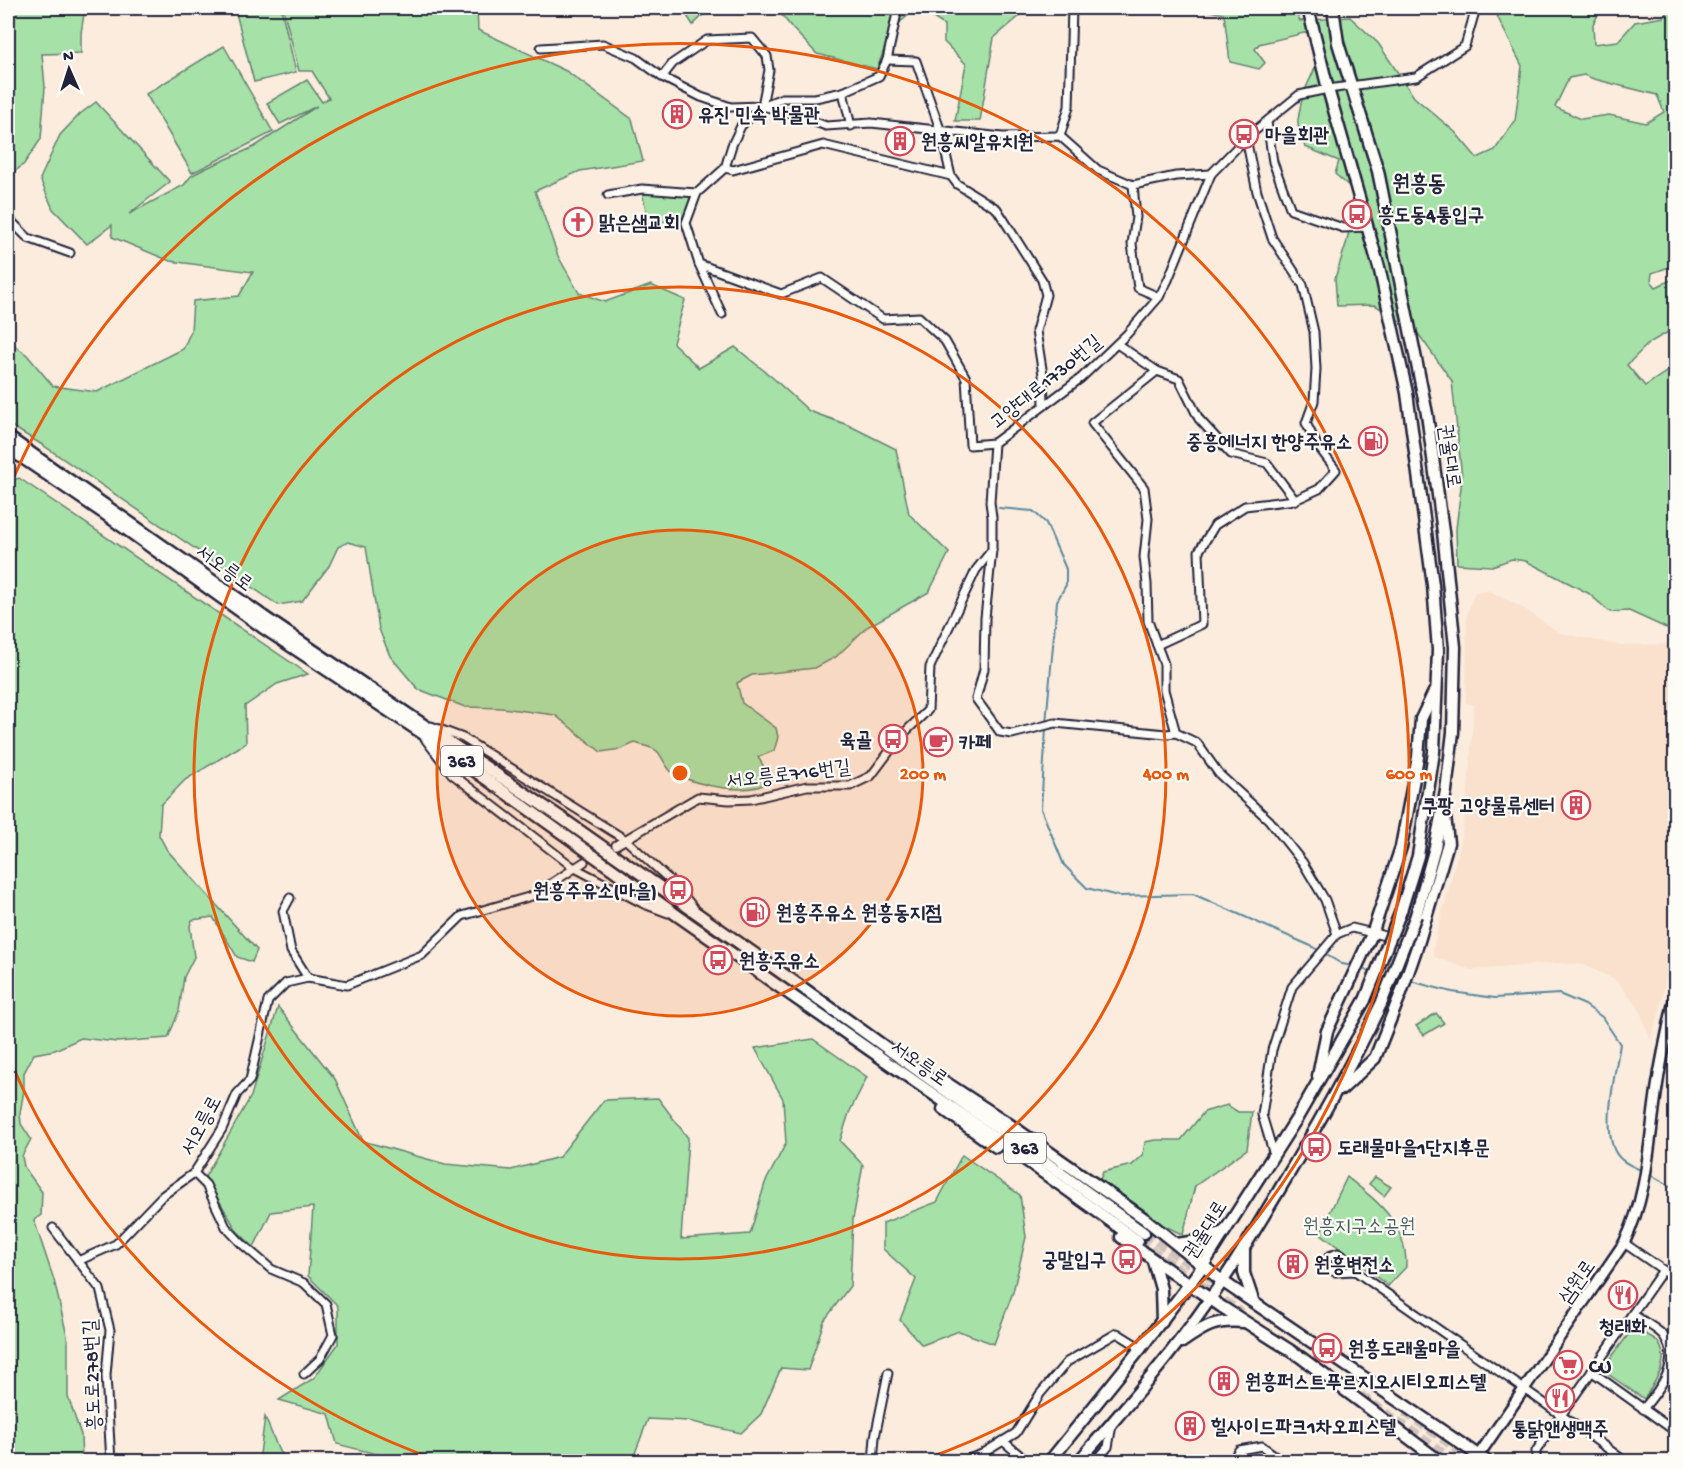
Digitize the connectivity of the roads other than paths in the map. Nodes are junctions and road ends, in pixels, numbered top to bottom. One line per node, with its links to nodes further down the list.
1 (898, 8): 7 (street)
2 (1072, 8): 16 (street)
3 (1308, 8): 10 (main road, 권율대로)
4 (1333, 8): 9 (main road, 권율대로)
5 (1476, 8): 9 (street, 고양대로1730번길)
6 (541, 48): 8 (street)
7 (887, 60): 11 (street); 15 (street)
8 (662, 77): 12 (street); 12 (street)
9 (1350, 86): 10 (street, 고양대로1730번길); 42 (main road, 권율대로)
10 (1328, 89): 13 (street, 고양대로1730번길); 25 (main road, 권율대로)
11 (843, 92): 12 (street); 14 (street)
12 (762, 106): 14 (street); 18 (street)
13 (1267, 122): 17 (street, 고양대로1730번길); 25 (street)
14 (851, 126): 15 (street)
15 (940, 129): 16 (street); 20 (street)
16 (1060, 136): 21 (street)
17 (1246, 138): 19 (street, 고양대로1730번길); 36 (street)
18 (725, 168): 20 (street); 22 (street)
19 (1211, 174): 21 (street); 28 (street, 고양대로1730번길)
20 (951, 176): 32 (street)
21 (1133, 185): 28 (street)
22 (697, 193): 23 (street); 27 (street)
23 (608, 195)
24 (8, 225): 26 (street)
25 (1368, 227): 39 (main road, 권율대로)
26 (70, 253)
27 (699, 264): 29 (street); 34 (street)
28 (1159, 297): 30 (street, 고양대로1730번길)
29 (722, 314)
30 (1117, 344): 31 (street, 고양대로1730번길); 32 (street, 고양대로1730번길)
31 (1157, 371): 36 (street, 고양대로1730번길); 38 (street)
32 (1044, 404): 34 (street, 고양대로1730번길)
33 (8, 437): 40 (main road, 서오릉로 / 363)
34 (994, 443): 37 (street, 고양대로1730번길)
35 (8, 448): 40 (main road, 서오릉로 / 363)
36 (1295, 500): 38 (street)
37 (992, 550): 41 (street); 43 (street, 서오릉로716번길)
38 (1157, 645): 41 (street)
39 (1437, 686): 51 (main road); 57 (main road, 권율대로, bridge)
40 (422, 728): 43 (street, 서오릉로); 46 (street, 서오릉로); 48 (main road, 서오릉로 / 363); 49 (main road, 서오릉로 / 363)
41 (1176, 733): 50 (street)
42 (1444, 804): 52 (main road); 58 (main road, 권율대로, bridge)
43 (626, 840): 44 (street, 서오릉로716번길); 49 (street, 서오릉로)
44 (616, 846)
45 (584, 862): 46 (street)
46 (573, 867): 48 (street, 서오릉로); 53 (street, 서오릉로)
47 (290, 898): 53 (street)
48 (678, 916): 56 (main road, 서오릉로 / 363)
49 (701, 916): 55 (main road, 서오릉로 / 363)
50 (1337, 934): 51 (street); 59 (street)
51 (1372, 934): 52 (street); 57 (main road)
52 (1419, 945): 58 (main road)
53 (308, 978): 60 (street, 서오릉로)
54 (1676, 990): 63 (main road, 삼원로)
55 (907, 1062): 56 (main road, 서오릉로 / 363); 64 (main road)
56 (912, 1080): 67 (main road)
57 (1317, 1084): 59 (main road, 권율대로)
58 (1335, 1095): 65 (main road)
59 (1274, 1155): 62 (main road, 권율대로)
60 (194, 1173): 66 (street, 서오릉로); 83 (street)
61 (53, 1228): 66 (street, 흥도로278번길)
62 (1224, 1232): 64 (main road); 68 (main road, 권율대로)
63 (1624, 1243): 69 (street); 84 (main road, 삼원로)
64 (1178, 1244): 68 (main road)
65 (1244, 1248): 72 (main road); 75 (main road)
66 (78, 1261): 92 (street, 흥도로278번길)
67 (1154, 1261): 73 (main road); 77 (main road)
68 (1202, 1267): 72 (main road); 73 (main road, 권율대로)
69 (1663, 1270): 71 (street); 76 (street)
70 (1355, 1271): 84 (street)
71 (1676, 1279)
72 (1222, 1281): 74 (main road); 75 (main road)
73 (1189, 1284): 74 (main road); 77 (main road, 권율대로)
74 (1210, 1299): 78 (main road); 80 (main road)
75 (1255, 1303): 90 (main road)
76 (1632, 1314): 81 (street); 85 (street)
77 (1162, 1322): 79 (main road, 권율대로)
78 (1246, 1322): 80 (main road); 100 (main road)
79 (1141, 1348): 89 (street); 95 (main road, 권율대로)
80 (1174, 1348): 87 (main road)
81 (1591, 1371): 85 (street); 86 (street)
82 (888, 1373): 93 (street)
83 (304, 1374)
84 (1524, 1390): 86 (street); 90 (main road, 삼원로)
85 (1643, 1409): 88 (street)
86 (1561, 1413): 101 (street); 102 (street)
87 (1113, 1422): 96 (main road); 97 (street)
88 (1676, 1432)
89 (1004, 1441): 91 (street); 94 (street)
90 (1480, 1459)
91 (1023, 1460)
92 (111, 1461)
93 (873, 1461)
94 (960, 1461)
95 (1049, 1461)
96 (1078, 1461)
97 (1095, 1461)
98 (1231, 1461): 99 (street)
99 (1284, 1461)
100 (1441, 1461)
101 (1536, 1461)
102 (1626, 1461)

